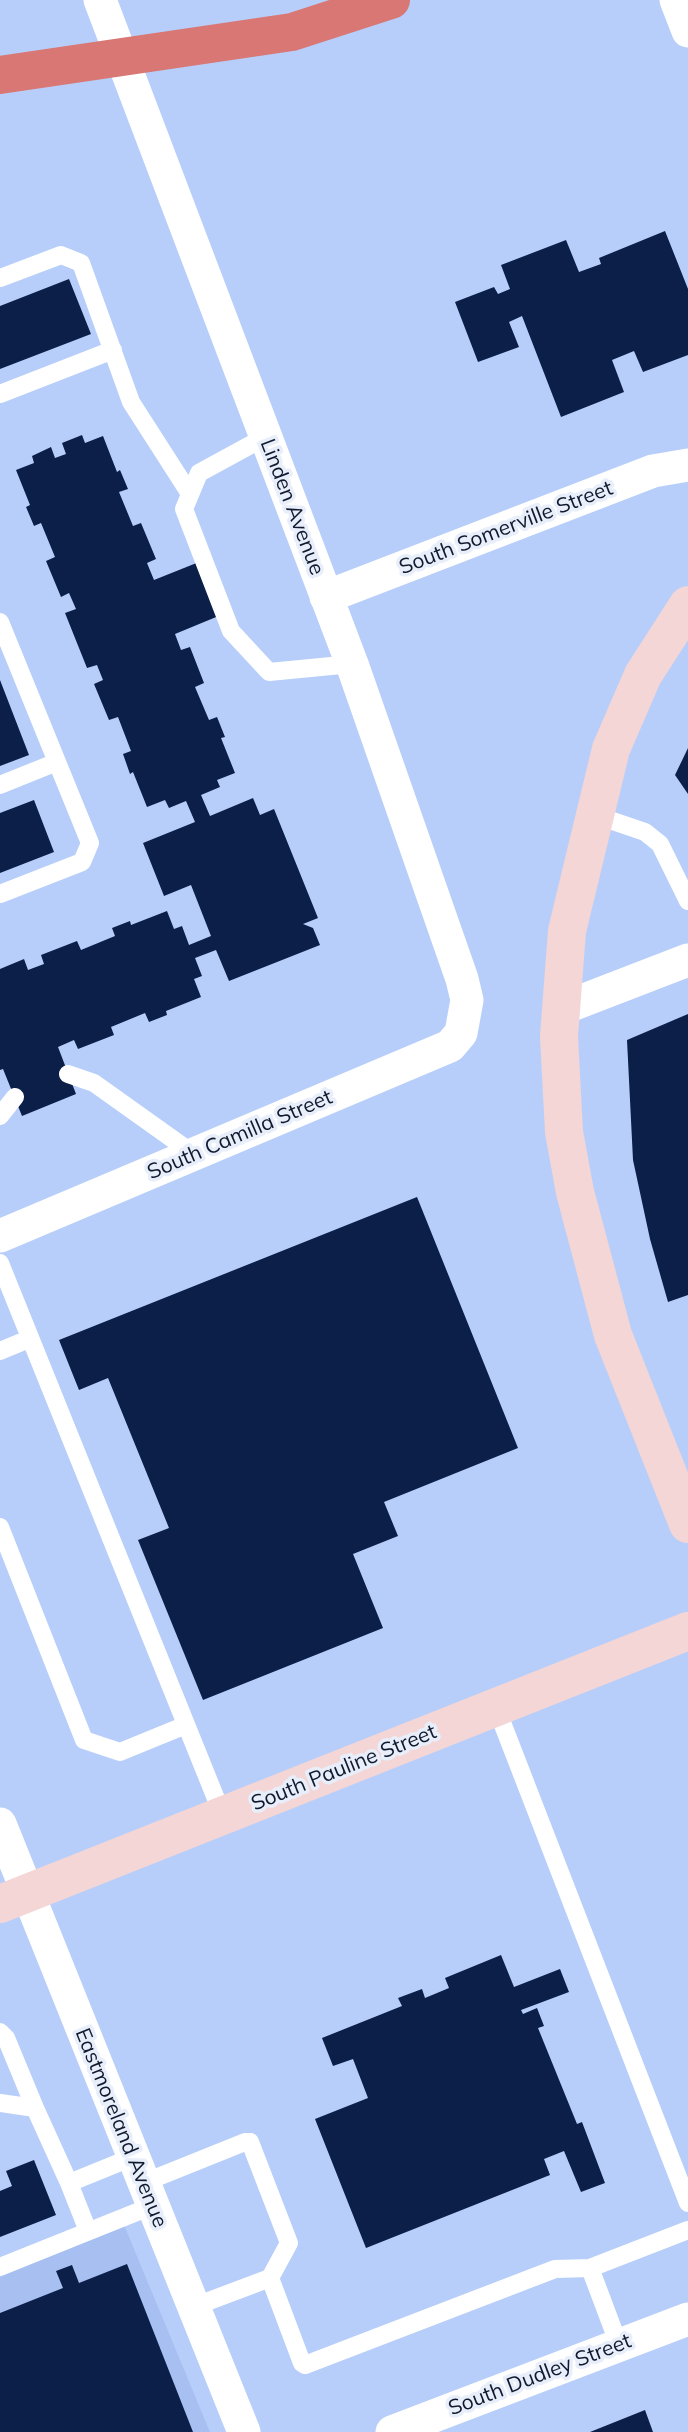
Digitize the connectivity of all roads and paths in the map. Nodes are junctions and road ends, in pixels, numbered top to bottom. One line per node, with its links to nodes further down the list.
1 (100, 0): 9 (street, Linden Avenue)
2 (391, 0): 5 (highway)
3 (676, 0): 4 (street)
4 (688, 31)
5 (0, 75)
6 (0, 278): 7 (lane)
7 (113, 350): 8 (lane); 11 (lane)
8 (0, 394)
9 (265, 437): 11 (lane); 12 (street, Linden Avenue)
10 (688, 466): 12 (street, South Somerville Street)
11 (190, 494): 15 (lane)
12 (326, 597): 15 (street, Linden Avenue)
13 (688, 605): 18 (main road)
14 (0, 622): 16 (lane)
15 (352, 664): 23 (street, Linden Avenue)
16 (57, 762): 17 (lane); 19 (lane)
17 (0, 785)
18 (595, 815): 20 (lane); 22 (main road)
19 (0, 894)
20 (688, 901)
21 (688, 960): 22 (street)
22 (561, 1009): 32 (main road)
23 (465, 1018): 27 (street, South Camilla Street)
24 (68, 1074): 27 (lane)
25 (15, 1097): 26 (lane)
26 (0, 1115)
27 (195, 1155): 28 (street, South Camilla Street)
28 (0, 1236)
29 (0, 1263): 30 (lane)
30 (29, 1339): 31 (lane); 36 (lane)
31 (0, 1350)
32 (688, 1524)
33 (0, 1527): 36 (lane)
34 (688, 1631): 35 (main road, South Pauline Street)
35 (496, 1707): 37 (main road, South Pauline Street); 45 (lane)
36 (186, 1725): 37 (lane)
37 (223, 1816): 39 (main road, South Pauline Street)
38 (0, 1824): 39 (street, Eastmoreland Avenue)
39 (13, 1899): 43 (street, Eastmoreland Avenue)
40 (0, 2032): 42 (lane)
41 (0, 2103): 42 (lane)
42 (35, 2108): 44 (lane)
43 (143, 2182): 44 (lane); 47 (lane); 50 (lane); 51 (street, Eastmoreland Avenue)
44 (69, 2183): 47 (lane)
45 (688, 2203)
46 (688, 2230): 49 (lane)
47 (88, 2231): 48 (lane)
48 (0, 2267)
49 (590, 2268): 50 (lane); 53 (lane)
50 (270, 2278): 51 (lane)
51 (193, 2307): 54 (street, Eastmoreland Avenue)
52 (688, 2319): 53 (street, South Dudley Street)
53 (619, 2345): 55 (street, South Dudley Street)
54 (244, 2432)
55 (392, 2432)

